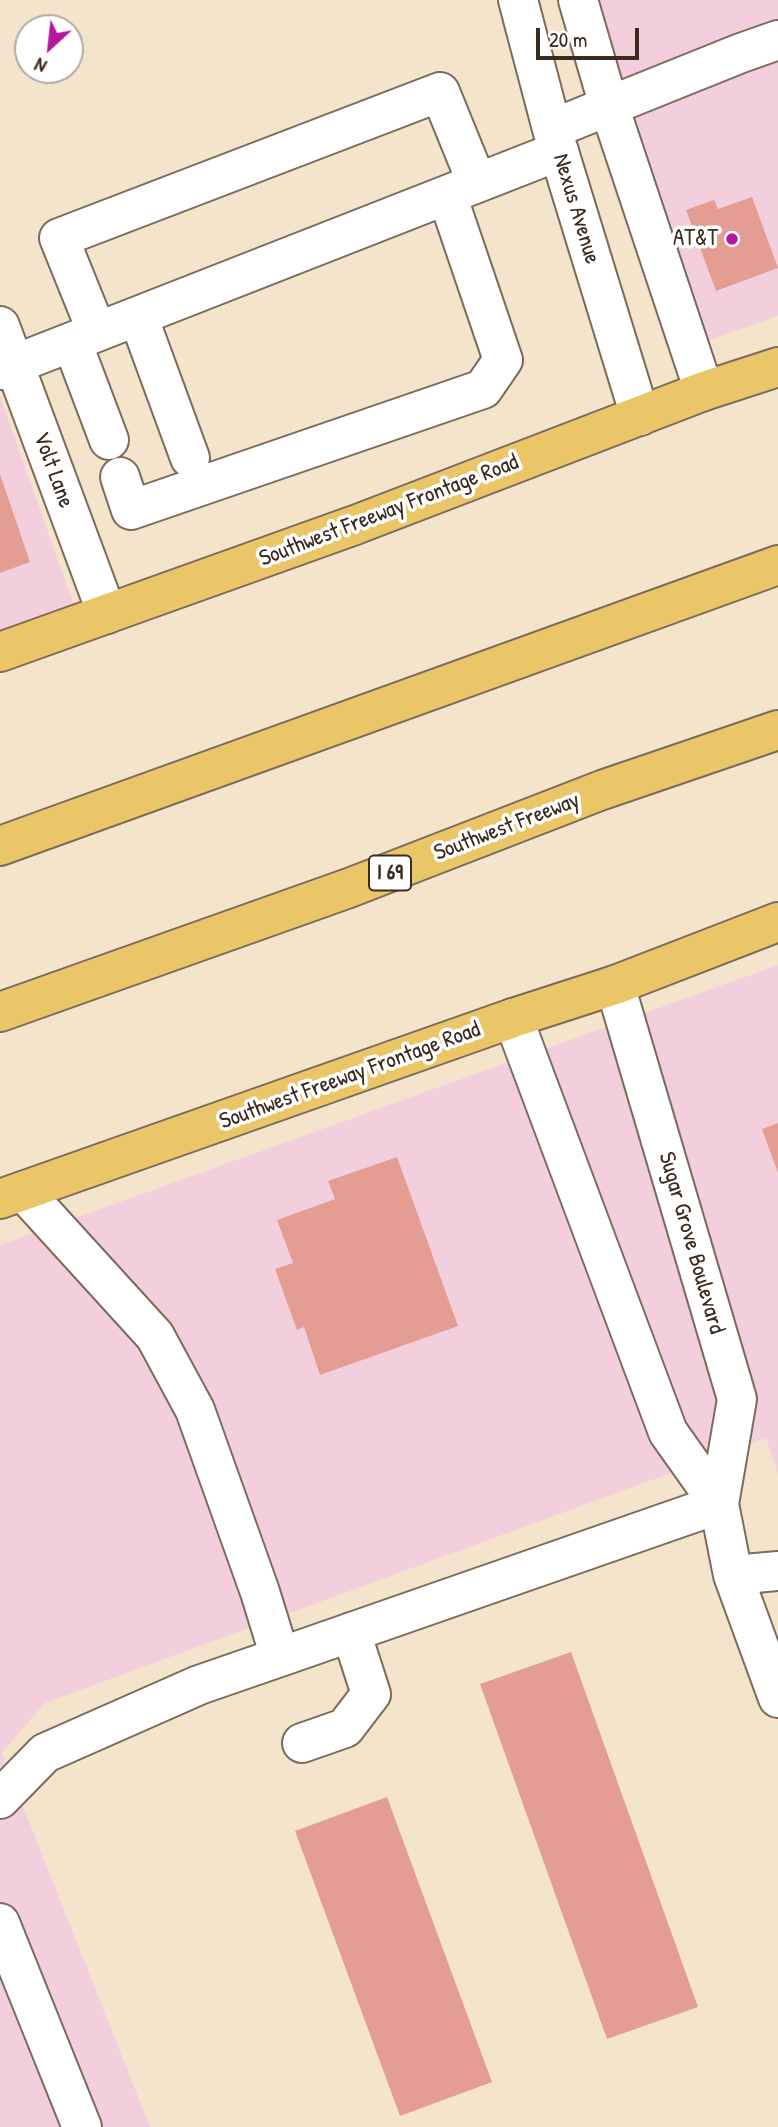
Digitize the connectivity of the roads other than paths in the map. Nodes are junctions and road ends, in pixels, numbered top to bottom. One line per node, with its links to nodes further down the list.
1 (518, 0): 5 (street, Nexus Avenue)
2 (578, 0): 4 (street)
3 (778, 40): 4 (street)
4 (609, 106): 5 (street); 12 (street)
5 (555, 140): 6 (street); 13 (street, Nexus Avenue)
6 (462, 189): 7 (street); 9 (street); 16 (street)
7 (138, 316): 9 (street); 15 (street)
8 (0, 326): 10 (street, Volt Lane)
9 (84, 337): 10 (street); 14 (street)
10 (7, 367): 18 (street, Volt Lane)
11 (778, 367): 12 (main road, Southwest Freeway Frontage Road)
12 (704, 391): 13 (main road, Southwest Freeway Frontage Road)
13 (640, 416): 18 (main road, Southwest Freeway Frontage Road)
14 (109, 440)
15 (190, 458)
16 (120, 477)
17 (778, 565): 21 (main road)
18 (107, 614): 19 (main road, Southwest Freeway Frontage Road)
19 (0, 652)
20 (778, 730): 24 (main road, Southwest Freeway / I 69)
21 (0, 846)
22 (778, 922): 23 (main road, Southwest Freeway Frontage Road)
23 (615, 985): 25 (main road, Southwest Freeway Frontage Road); 27 (street, Sugar Grove Boulevard)
24 (0, 1012)
25 (513, 1018): 26 (main road, Southwest Freeway Frontage Road); 27 (street, Sugar Grove Boulevard)
26 (12, 1195): 31 (street)
27 (719, 1504): 29 (street, Sugar Grove Boulevard); 30 (street)
28 (778, 1571): 29 (street)
29 (733, 1575): 32 (street, Sugar Grove Boulevard)
30 (351, 1632): 31 (street); 33 (street)
31 (280, 1657): 34 (street)
32 (778, 1698)
33 (302, 1743)
34 (0, 1799)
35 (0, 1923): 36 (street)
36 (82, 2127)

